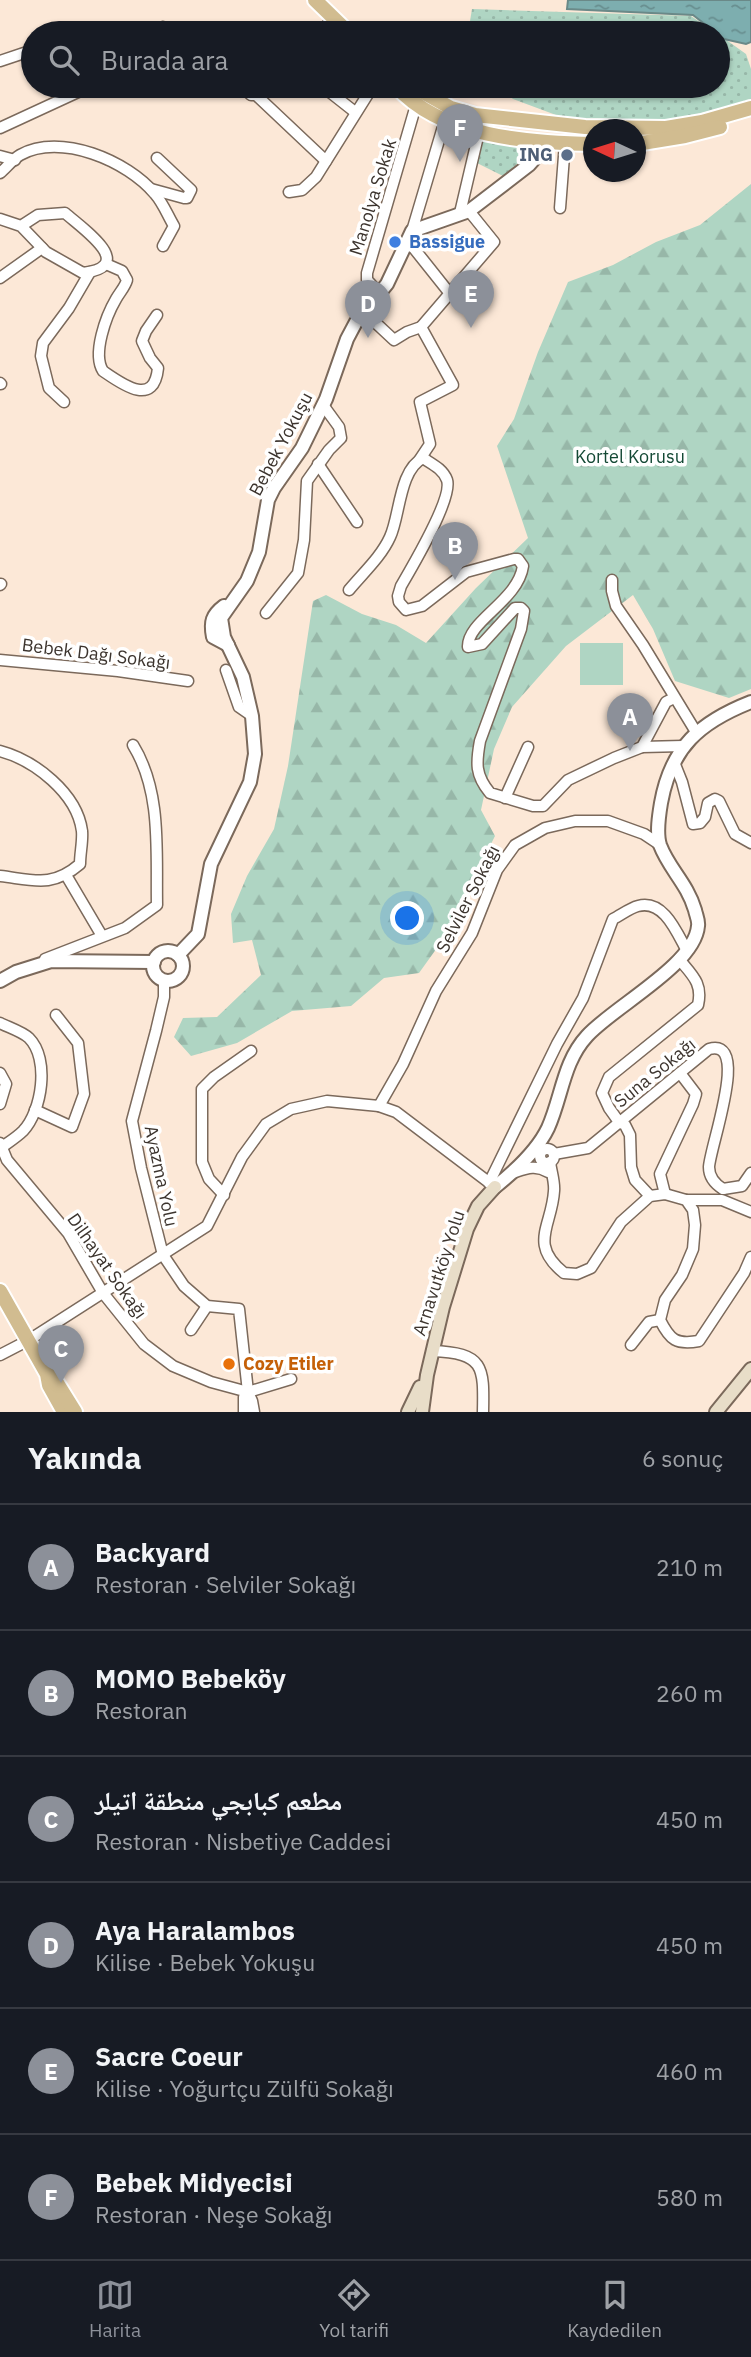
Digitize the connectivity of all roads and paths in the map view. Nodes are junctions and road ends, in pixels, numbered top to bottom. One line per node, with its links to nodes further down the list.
1 (315, 0): 2 (main road)
2 (334, 19)
3 (21, 54): 4 (street)
4 (0, 61)
5 (64, 98): 19 (street)
6 (259, 98): 29 (street)
7 (337, 98): 13 (street)
8 (365, 98): 13 (street)
9 (409, 98): 11 (main road)
10 (427, 98): 14 (main road)
11 (416, 105): 14 (main road); 43 (street, Manolya Sokak)
12 (751, 108): 20 (main road)
13 (355, 112): 29 (street)
14 (448, 114): 15 (main road); 21 (main road); 37 (street)
15 (488, 117): 17 (main road); 21 (main road)
16 (751, 117): 23 (main road)
17 (545, 122): 18 (main road); 22 (main road)
18 (583, 127)
19 (0, 128)
20 (646, 128)
21 (482, 133): 22 (main road); 34 (street)
22 (544, 141): 24 (main road); 34 (street)
23 (646, 142)
24 (565, 143): 25 (main road); 33 (street)
25 (583, 144)
26 (0, 156): 28 (street)
27 (157, 158): 31 (street)
28 (15, 160): 30 (street); 31 (street)
29 (326, 161): 32 (street)
30 (0, 173)
31 (150, 189): 38 (street)
32 (289, 192)
33 (560, 208)
34 (465, 212): 37 (street); 44 (street)
35 (0, 219): 36 (street)
36 (21, 226): 39 (street); 40 (street)
37 (410, 236): 43 (street, Bebek Yokuşu); 44 (street)
38 (163, 246)
39 (42, 248): 41 (street); 42 (street)
40 (106, 264): 41 (street); 46 (street)
41 (90, 272): 48 (street)
42 (0, 278)
43 (379, 293): 45 (street, Bebek Yokuşu)
44 (451, 295): 47 (street)
45 (364, 312): 47 (street); 49 (street, Bebek Yokuşu)
46 (157, 315)
47 (421, 327): 50 (street)
48 (64, 402)
49 (323, 405): 51 (street); 61 (street, Bebek Yokuşu)
50 (420, 459): 54 (street); 69 (street)
51 (318, 464): 52 (street); 55 (street)
52 (357, 522)
53 (612, 580): 59 (street)
54 (349, 590)
55 (266, 613)
56 (0, 660): 58 (street, Bebek Dağı Sokağı)
57 (226, 670): 61 (street)
58 (188, 681)
59 (674, 698): 62 (street); 66 (street)
60 (751, 702): 62 (street)
61 (252, 716): 75 (street)
62 (696, 732): 64 (street)
63 (133, 744): 74 (street)
64 (682, 746): 66 (street); 68 (street)
65 (528, 747): 69 (street)
66 (642, 747): 69 (street)
67 (0, 751): 72 (street)
68 (674, 762): 70 (street); 71 (street)
69 (505, 798)
70 (751, 843)
71 (659, 844): 76 (street); 87 (street, Selviler Sokağı)
72 (66, 875): 73 (street); 74 (street)
73 (0, 876)
74 (102, 936): 78 (street)
75 (178, 955): 77 (street); 79 (street)
76 (683, 955): 89 (street); 90 (street); 95 (street)
77 (154, 962): 78 (street); 79 (street)
78 (16, 972): 80 (street)
79 (164, 980): 102 (street, Ayazma Yolu)
80 (0, 981)
81 (56, 1015): 88 (street)
82 (0, 1023): 88 (street)
83 (251, 1051): 98 (street)
84 (0, 1073): 86 (street)
85 (680, 1073): 89 (street, Suna Sokağı); 96 (street); 97 (street, Suna Sokağı)
86 (0, 1104)
87 (379, 1106): 95 (street); 98 (street)
88 (35, 1110): 91 (street)
89 (619, 1122): 90 (street, Suna Sokağı); 99 (street, Suna Sokağı)
90 (542, 1152): 92 (street); 93 (street); 95 (street)
91 (3, 1156): 105 (street, Dilhayat Sokağı)
92 (512, 1173): 93 (street); 95 (street)
93 (552, 1174): 99 (street)
94 (750, 1176): 97 (street)
95 (492, 1185): 111 (main road, Arnavutköy Yolu)
96 (665, 1194): 99 (street); 100 (street)
97 (723, 1194): 100 (street); 101 (street)
98 (224, 1195): 102 (street)
99 (650, 1196)
100 (686, 1200): 107 (street)
101 (751, 1212)
102 (163, 1255): 105 (street); 106 (street, Ayazma Yolu)
103 (751, 1257): 107 (street)
104 (0, 1292): 109 (main road)
105 (103, 1293): 109 (street); 117 (street, Dilhayat Sokağı)
106 (207, 1306): 108 (street); 117 (street)
107 (660, 1320): 110 (street)
108 (191, 1330)
109 (29, 1340): 112 (street); 114 (main road)
110 (631, 1345)
111 (432, 1351): 115 (main road, Arnavutköy Yolu); 124 (street)
112 (0, 1355)
113 (751, 1369): 125 (main road)
114 (47, 1374): 118 (main road); 119 (main road)
115 (427, 1375): 122 (main road); 123 (main road)
116 (291, 1379): 117 (street)
117 (248, 1392): 120 (street); 121 (street)
118 (64, 1412)
119 (75, 1412)
120 (244, 1412)
121 (254, 1412)
122 (408, 1412)
123 (422, 1412)
124 (483, 1412)
125 (716, 1412)

